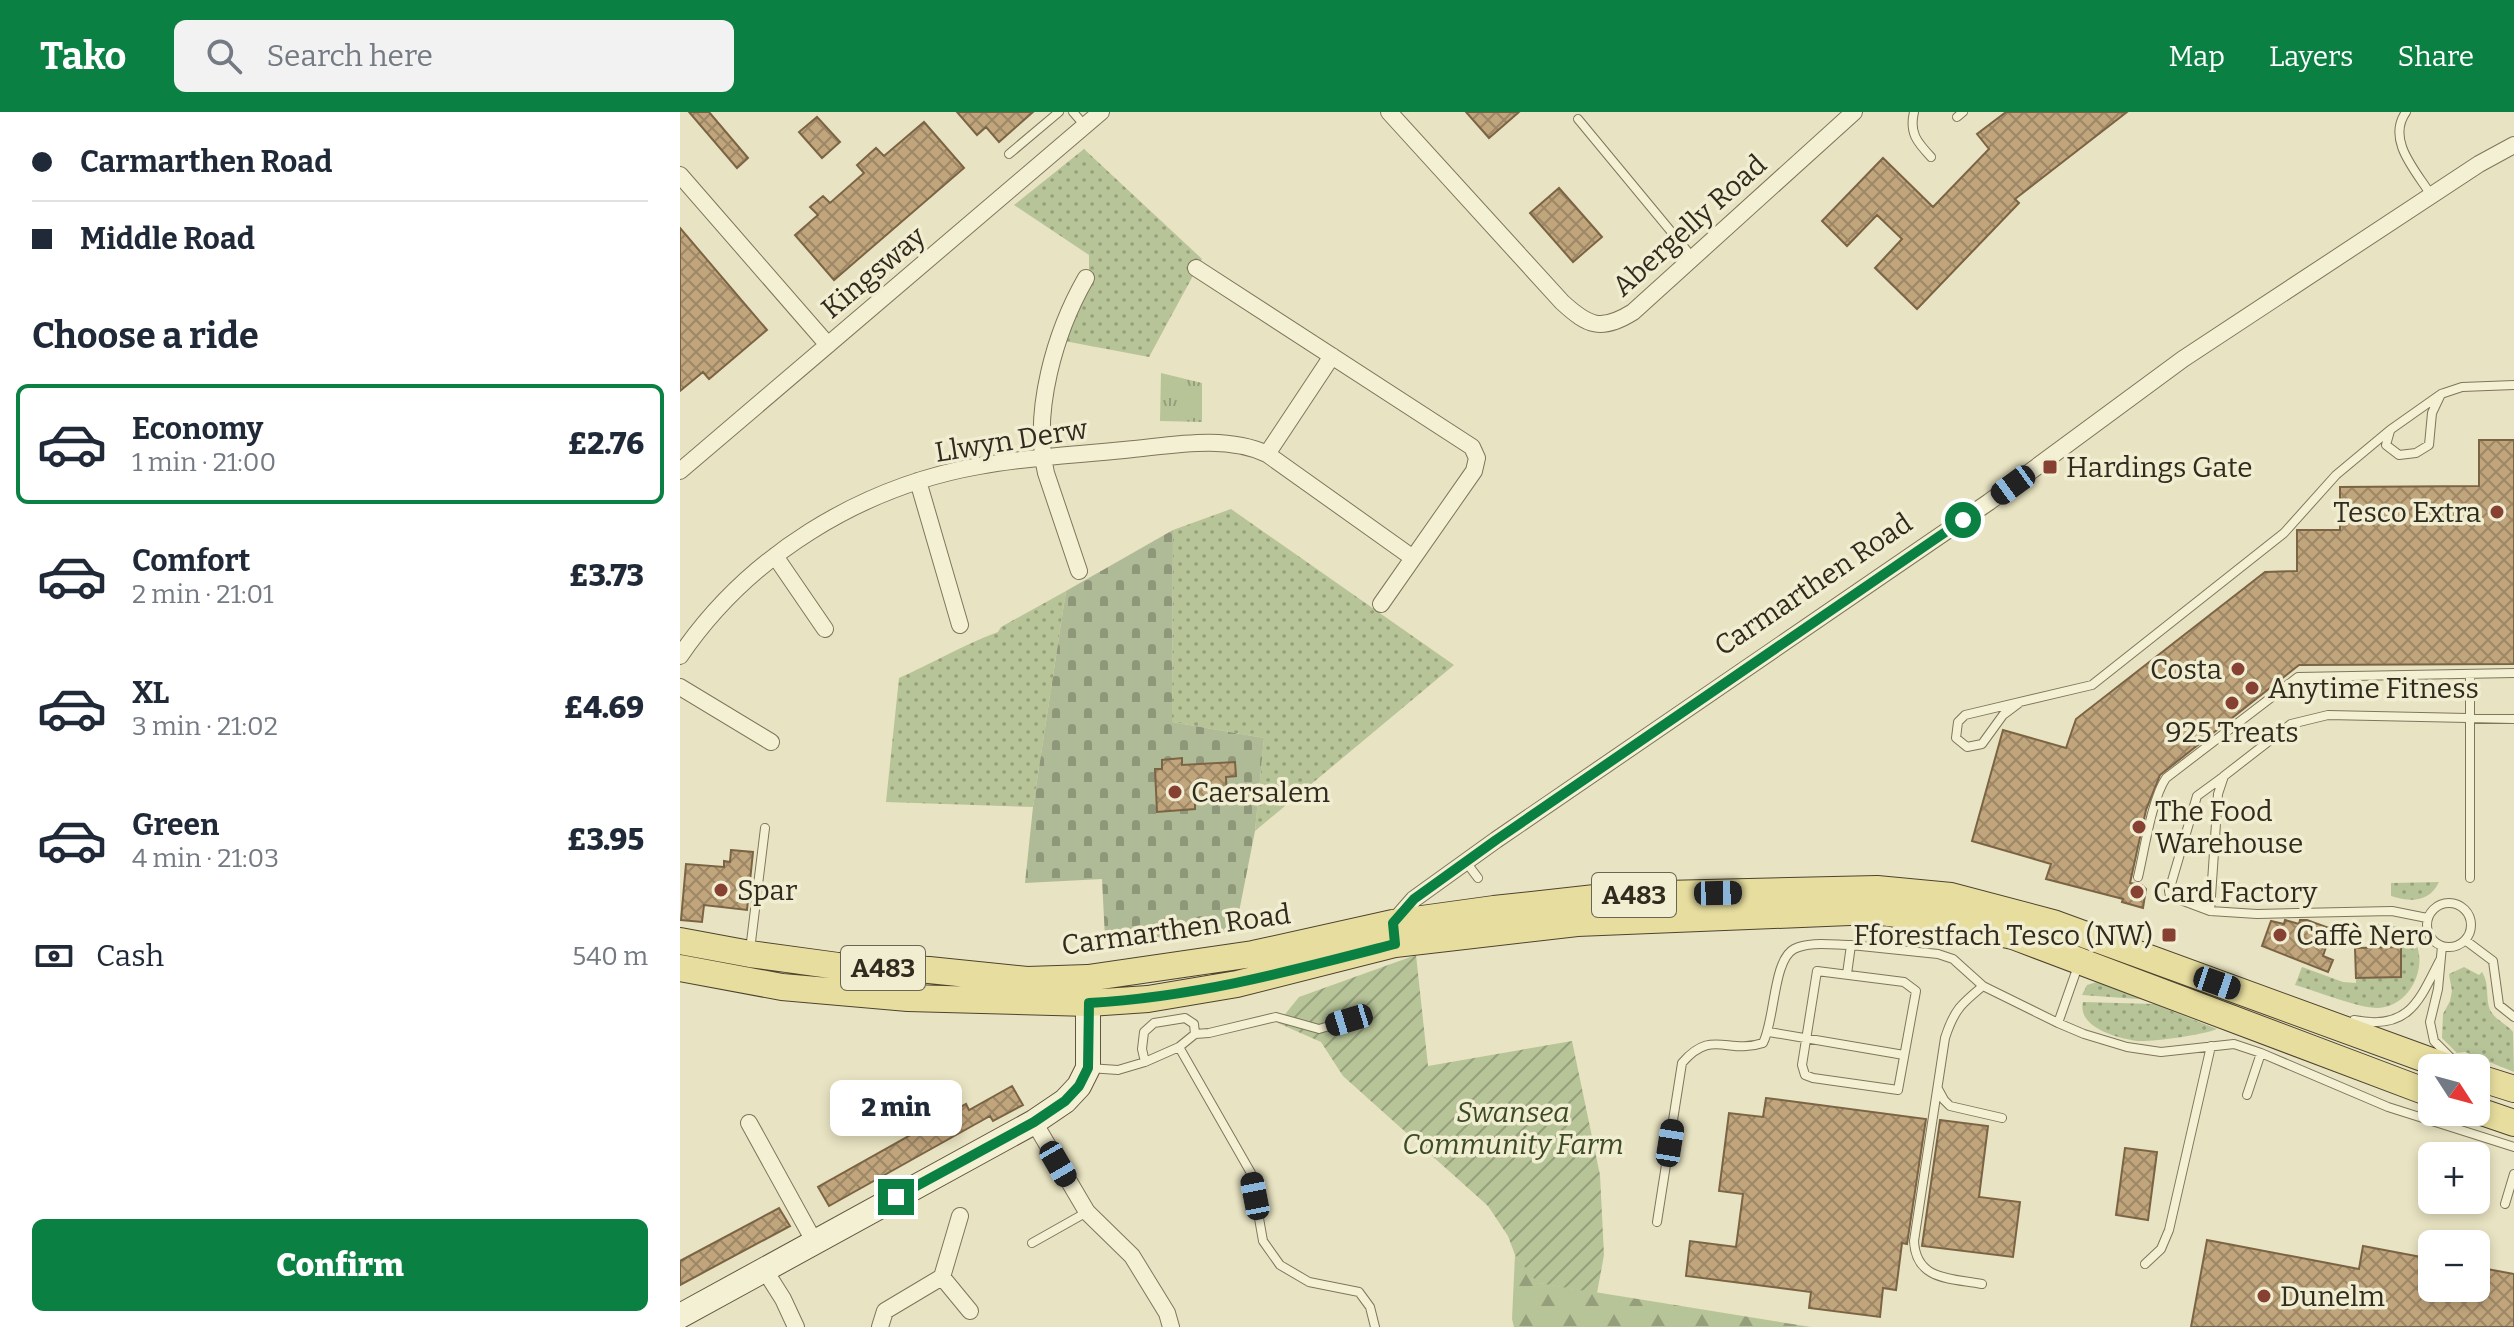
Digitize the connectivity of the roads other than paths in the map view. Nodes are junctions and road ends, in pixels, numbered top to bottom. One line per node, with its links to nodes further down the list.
1 (1059, 112): 11 (lane)
2 (1073, 112): 9 (lane)
3 (1101, 112): 9 (street, Kingsway)
4 (1389, 112): 15 (street, Abergelly Road)
5 (1854, 112): 15 (street, Abergelly Road)
6 (1914, 112): 12 (lane)
7 (2406, 112): 14 (lane)
8 (1578, 119): 15 (lane)
9 (1085, 126): 18 (street, Kingsway)
10 (2514, 145): 14 (street, Carmarthen Road)
11 (1009, 154)
12 (1931, 157)
13 (680, 175): 18 (street)
14 (2431, 195): 43 (street, Carmarthen Road)
15 (1693, 258)
16 (1196, 268): 19 (street)
17 (1086, 278): 24 (street)
18 (828, 345): 25 (street, Kingsway)
19 (1332, 356): 23 (street); 28 (street)
20 (2514, 385): 21 (lane)
21 (2441, 394): 22 (lane); 22 (lane)
22 (2390, 430): 37 (lane)
23 (1267, 454): 24 (street, Llwyn Derw); 28 (street, Llwyn Derw)
24 (1042, 458): 26 (street, Llwyn Derw); 29 (street)
25 (681, 470)
26 (918, 481): 27 (street, Llwyn Derw); 31 (street)
27 (775, 556): 32 (street); 33 (street, Llwyn Derw)
28 (1413, 558): 30 (street)
29 (1079, 571)
30 (1381, 604)
31 (960, 625)
32 (825, 629)
33 (680, 656)
34 (2514, 673): 35 (lane)
35 (2470, 674): 38 (lane); 44 (lane)
36 (680, 687): 40 (street)
37 (2019, 703): 37 (lane)
38 (2469, 717): 39 (lane); 41 (lane); 46 (lane)
39 (2514, 719)
40 (771, 742)
41 (2224, 776): 47 (lane); 47 (lane)
42 (765, 828): 54 (lane)
43 (1466, 862): 45 (lane); 49 (street, Carmarthen Road)
44 (2138, 877)
45 (1478, 878)
46 (2470, 878)
47 (2210, 911): 48 (lane)
48 (2427, 918): 50 (lane); 53 (lane)
49 (1394, 934): 55 (main road, A483); 60 (main road, Carmarthen Road / A483); 61 (main road, A483)
50 (2465, 940): 53 (lane); 62 (lane)
51 (680, 941): 54 (main road, Carmarthen Road / A483)
52 (1851, 945): 58 (lane); 59 (lane); 65 (lane)
53 (2442, 946): 56 (lane)
54 (750, 954): 60 (main road, Carmarthen Road / A483)
55 (2080, 960): 64 (lane); 78 (main road, A483)
56 (2440, 960): 61 (lane); 71 (lane)
57 (680, 968): 60 (main road, Carmarthen Road / A483)
58 (1847, 974): 67 (lane); 72 (lane)
59 (1983, 986): 64 (lane); 77 (lane)
60 (1088, 991): 75 (street)
61 (2286, 1007): 73 (main road, A483)
62 (2514, 1017)
63 (1349, 1020): 66 (lane)
64 (2058, 1023): 68 (lane)
65 (1769, 1032): 67 (lane); 91 (lane)
66 (1195, 1034): 69 (lane); 74 (lane)
67 (1807, 1038): 72 (lane); 72 (lane)
68 (2211, 1046): 70 (lane); 94 (lane)
69 (1179, 1047): 74 (lane); 103 (lane)
70 (2261, 1053): 80 (lane); 86 (lane)
71 (2447, 1054)
72 (1904, 1055)
73 (2418, 1056)
74 (1145, 1062): 75 (lane)
75 (1088, 1068): 83 (street)
76 (2490, 1081): 79 (main road)
77 (1937, 1088): 82 (lane); 97 (lane)
78 (2418, 1089)
79 (2514, 1089)
80 (2247, 1095)
81 (2490, 1115): 85 (main road)
82 (2002, 1118)
83 (1034, 1122): 89 (street); 92 (street)
84 (749, 1123): 92 (street)
85 (2514, 1123)
86 (2514, 1147)
87 (2514, 1174): 88 (lane)
88 (2505, 1204)
89 (1087, 1212): 93 (lane); 102 (street)
90 (960, 1216): 96 (street)
91 (1657, 1222)
92 (814, 1241): 95 (street)
93 (1032, 1243)
94 (2145, 1264)
95 (764, 1269): 99 (street); 100 (street)
96 (942, 1277): 98 (street); 101 (street)
97 (1982, 1284)
98 (970, 1311)
99 (680, 1316)
100 (796, 1327)
101 (880, 1327)
102 (1171, 1327)
103 (1375, 1327)

